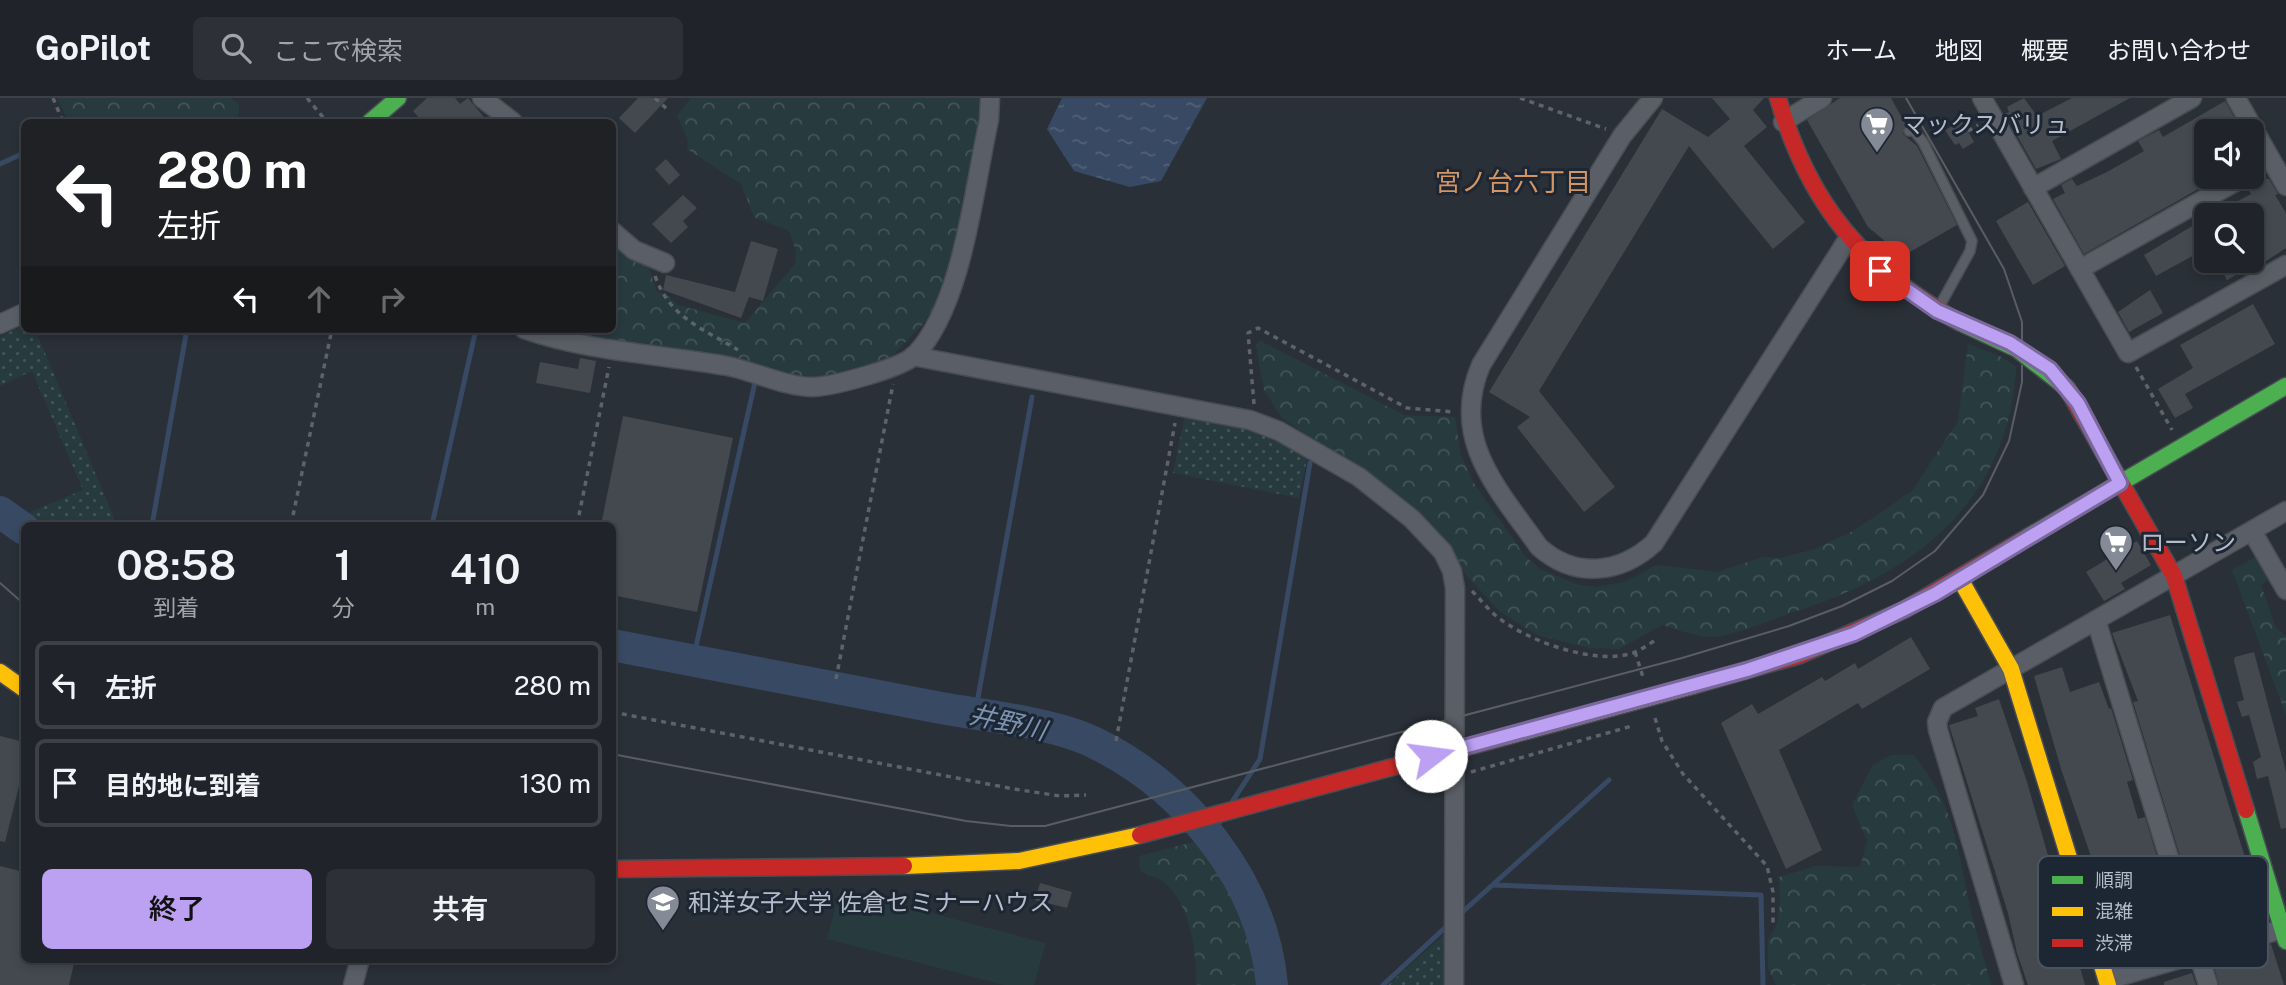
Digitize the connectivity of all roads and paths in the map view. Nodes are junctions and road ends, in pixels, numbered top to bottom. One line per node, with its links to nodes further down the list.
1 (53, 98): 15 (path)
2 (307, 98): 16 (path)
3 (398, 98): 17 (street)
4 (482, 98): 18 (street)
5 (655, 98): 14 (path)
6 (990, 98): 40 (street)
7 (1520, 98): 20 (path)
8 (1653, 98): 28 (street)
9 (1778, 98): 19 (street)
10 (1822, 98): 19 (street)
11 (2192, 98): 25 (street)
12 (2236, 98): 22 (street)
13 (1989, 100): 25 (street)
14 (667, 109)
15 (63, 119)
16 (324, 119)
17 (374, 119)
18 (509, 119)
19 (1783, 122): 28 (street)
20 (1612, 131)
21 (1909, 131): 32 (lane)
22 (2272, 161): 23 (street); 24 (street)
23 (2264, 165)
24 (2286, 187)
25 (2034, 188): 31 (street)
26 (2223, 189): 31 (street)
27 (616, 234): 29 (street)
28 (1848, 239): 32 (street)
29 (657, 260): 39 (path)
30 (2286, 265): 38 (street)
31 (2080, 270): 38 (street)
32 (1941, 304): 47 (street, bridge)
33 (21, 314): 34 (street)
34 (0, 324)
35 (331, 333): 49 (path)
36 (540, 333): 37 (street)
37 (612, 351): 41 (street); 50 (path)
38 (2128, 353): 46 (path)
39 (749, 356)
40 (913, 356): 41 (street); 43 (street)
41 (896, 365): 61 (path)
42 (2286, 386): 47 (street)
43 (1178, 408): 45 (street); 67 (path)
44 (1459, 412): 45 (path)
45 (1250, 420): 52 (street)
46 (2174, 433)
47 (2120, 483): 53 (street); 54 (street)
48 (2286, 512): 51 (street)
49 (292, 522)
50 (578, 522)
51 (2252, 531): 53 (street); 55 (street)
52 (1452, 570): 58 (path); 68 (street)
53 (2174, 576): 56 (street); 72 (street)
54 (1960, 579): 59 (street); 73 (street, bridge)
55 (2286, 590)
56 (2096, 620): 59 (street); 71 (street)
57 (1657, 639): 58 (path)
58 (1635, 652): 62 (path)
59 (2011, 669): 70 (street); 83 (street)
60 (0, 672): 63 (street)
61 (836, 679)
62 (1643, 679)
63 (21, 687)
64 (1651, 706): 75 (path)
65 (616, 713): 69 (path)
66 (1642, 723): 68 (path)
67 (1116, 741)
68 (1456, 776): 82 (street)
69 (1086, 795)
70 (2069, 856)
71 (2168, 856)
72 (2261, 856)
73 (616, 869)
74 (2268, 878): 76 (street)
75 (1773, 927)
76 (2285, 933)
77 (359, 963): 81 (street)
78 (2153, 968): 80 (street)
79 (2203, 968): 84 (street)
80 (2108, 983)
81 (354, 985)
82 (1454, 985)
83 (2014, 985)
84 (2208, 985)

